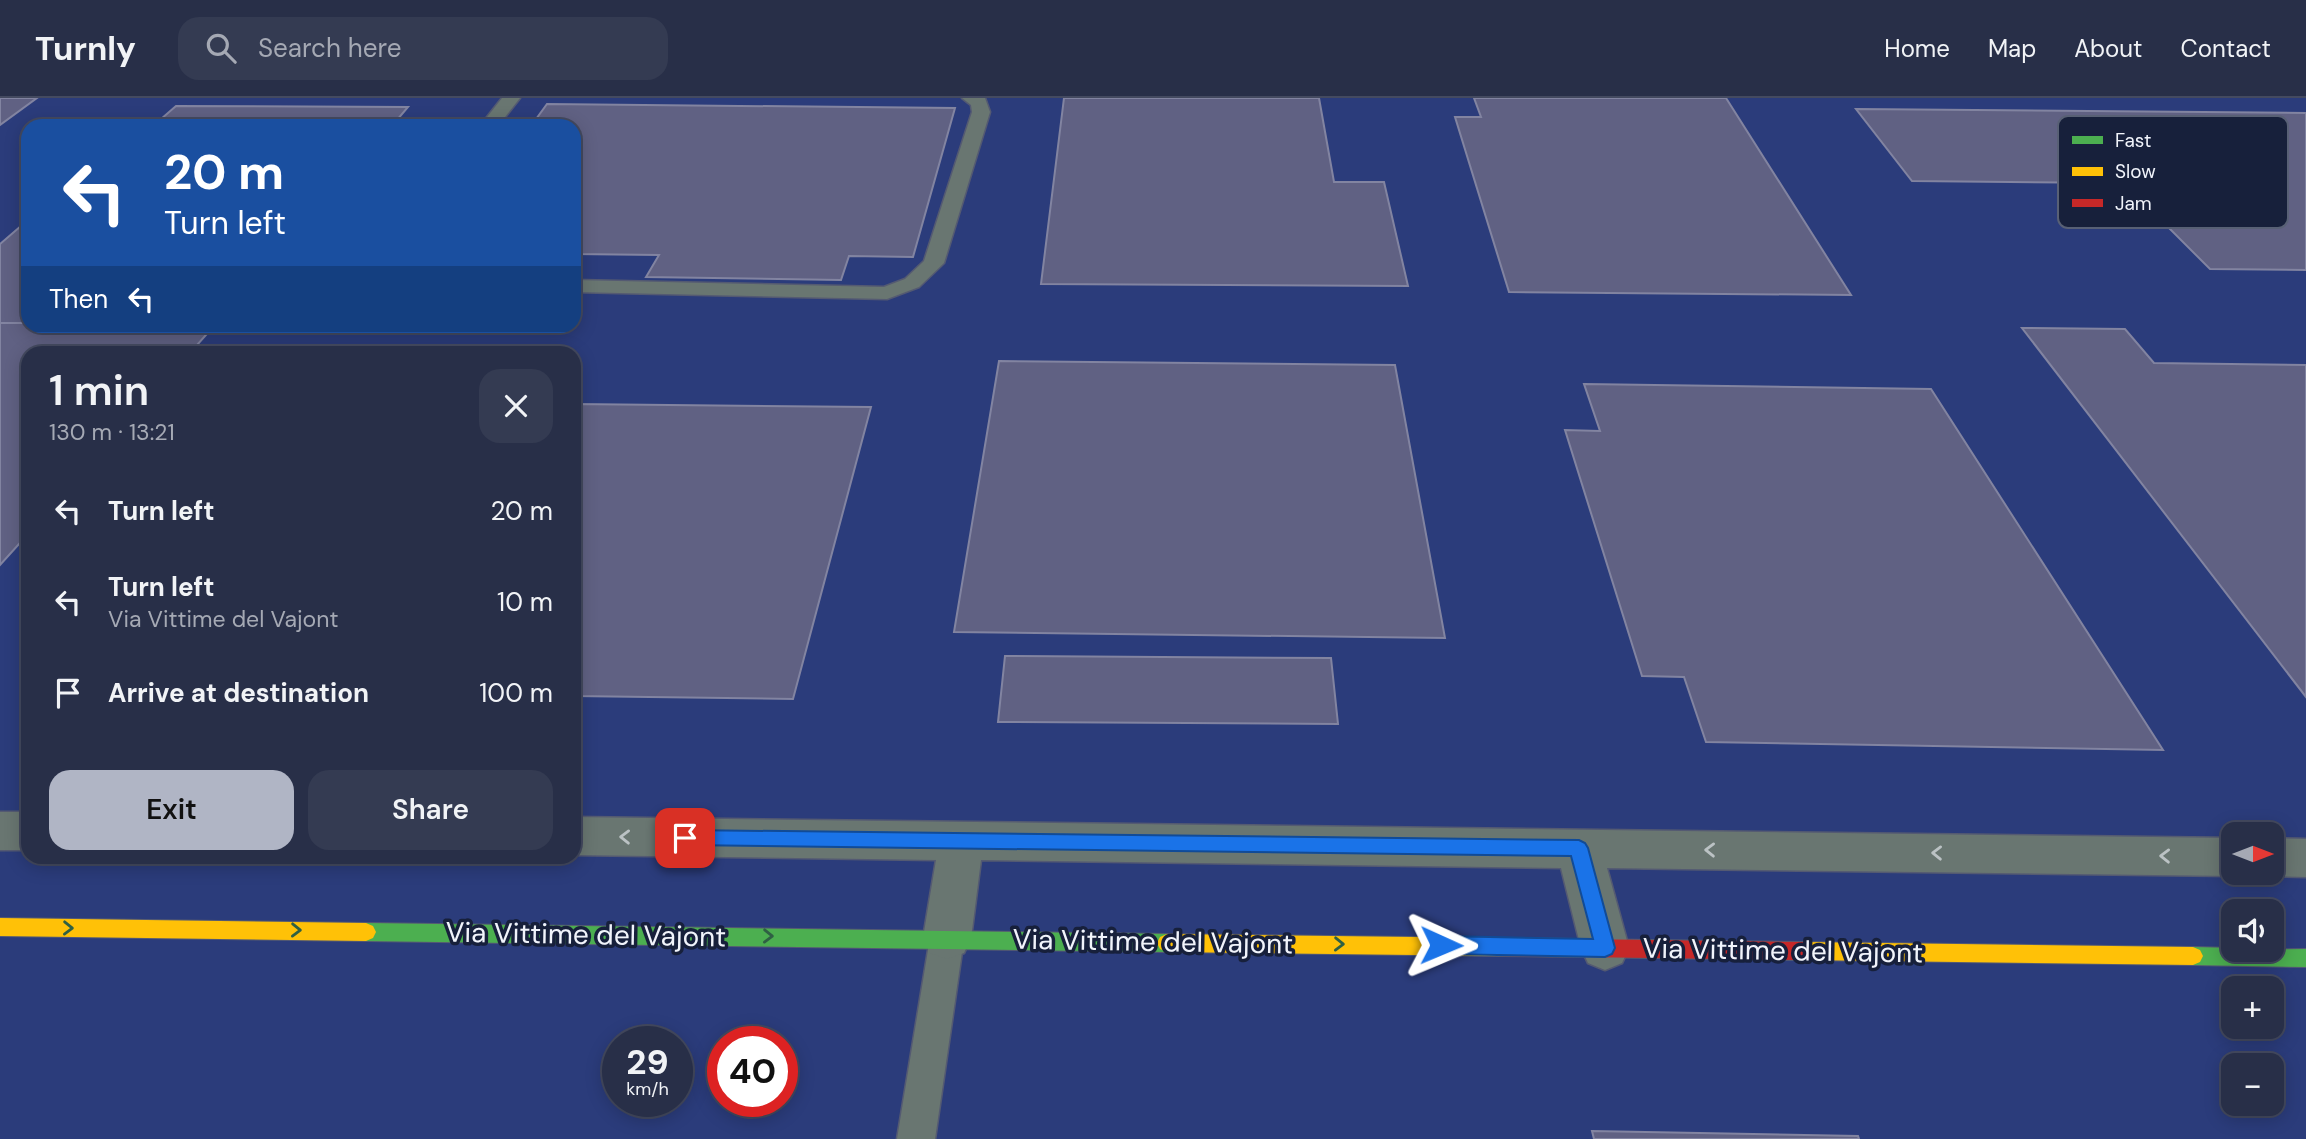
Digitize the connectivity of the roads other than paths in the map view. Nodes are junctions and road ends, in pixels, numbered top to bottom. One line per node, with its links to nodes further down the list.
1 (511, 98): 3 (lane)
2 (971, 98): 4 (lane)
3 (494, 119)
4 (581, 286)
5 (0, 831): 6 (street)
6 (21, 831)
7 (581, 836): 8 (street, one-way to 7)
8 (961, 840): 9 (street); 14 (street)
9 (1579, 848): 10 (street, one-way to 9); 15 (street)
10 (2221, 857)
11 (2284, 857): 12 (street)
12 (2306, 858)
13 (0, 927): 14 (street, Via Vittime del Vajont, one-way to 14)
14 (947, 938): 15 (street, Via Vittime del Vajont, one-way to 15); 17 (lane)
15 (1605, 948): 16 (street, Via Vittime del Vajont)
16 (2306, 958)
17 (916, 1139)

